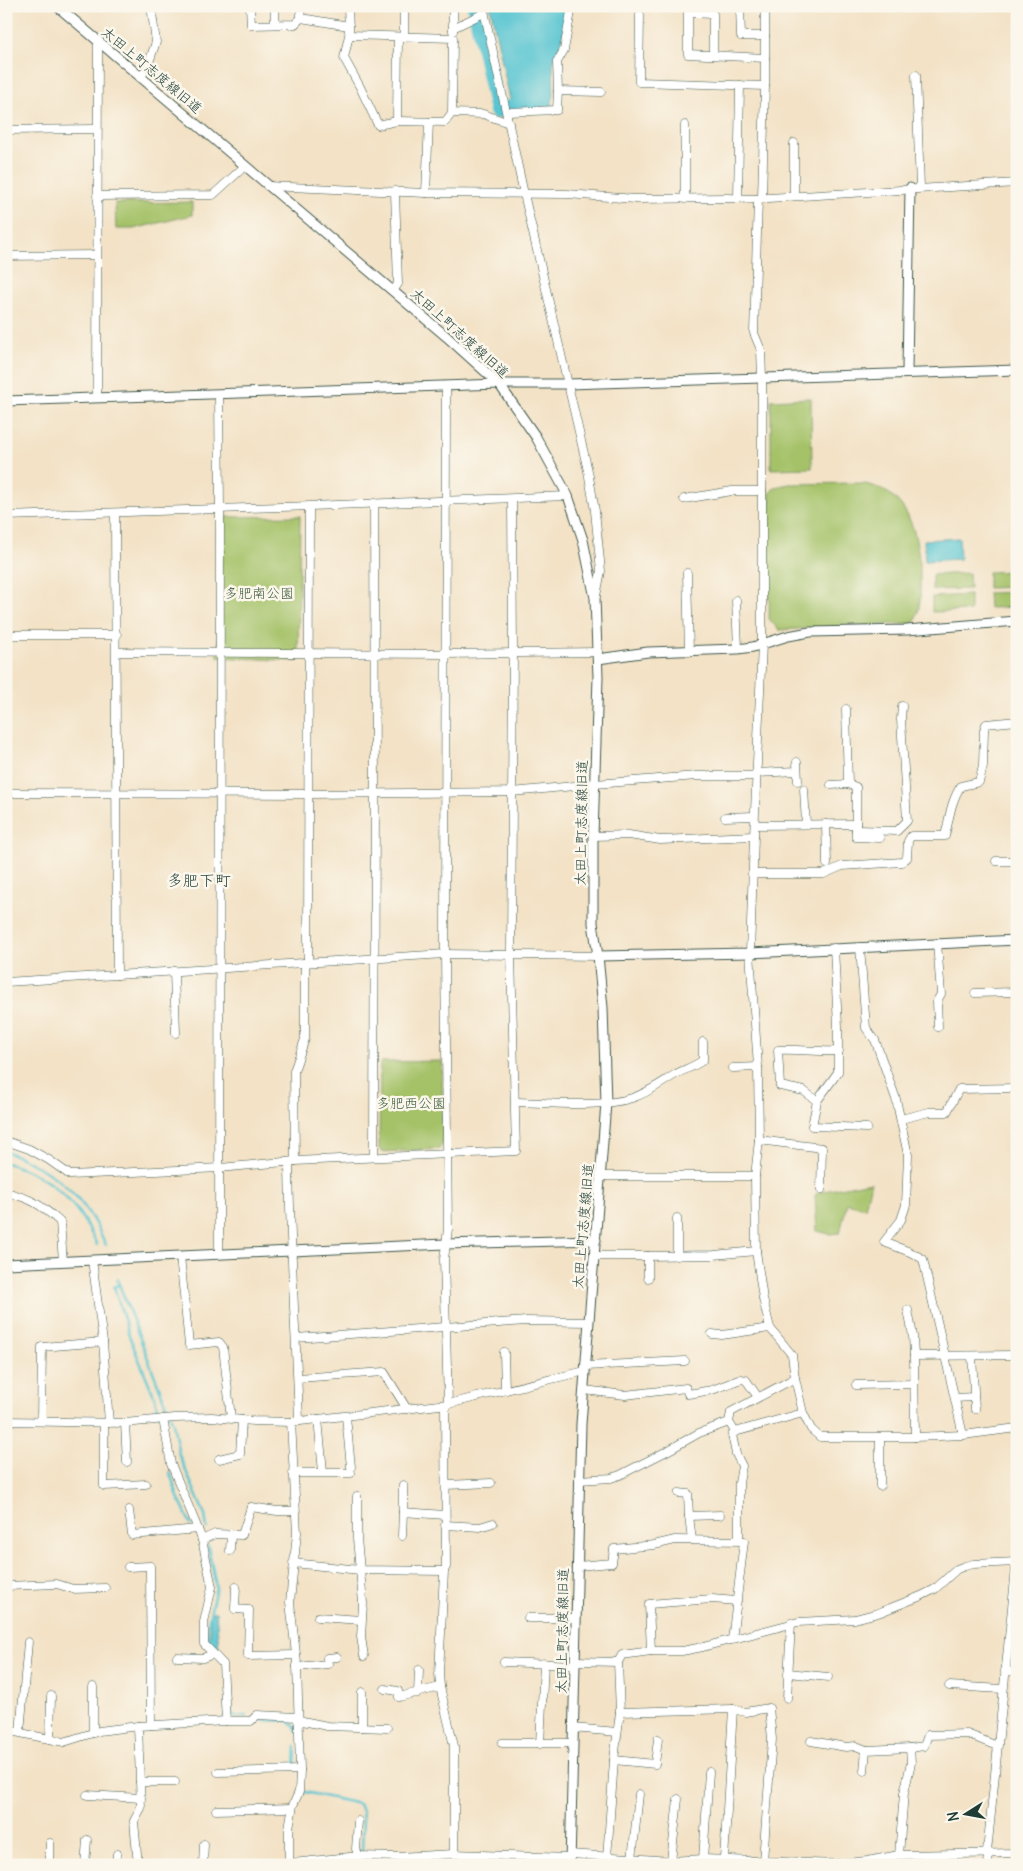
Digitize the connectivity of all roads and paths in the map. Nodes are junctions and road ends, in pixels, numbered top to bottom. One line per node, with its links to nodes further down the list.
1 (57, 6): 22 (street, 太田上町志度線旧道)
2 (151, 6): 26 (street)
3 (250, 6): 15 (street)
4 (275, 6): 15 (street)
5 (300, 6): 14 (street)
6 (348, 6): 16 (street)
7 (404, 6): 20 (street)
8 (453, 6): 17 (street)
9 (572, 6): 29 (street)
10 (740, 6): 19 (street)
11 (765, 6): 19 (street)
12 (482, 12): 17 (street); 31 (street)
13 (640, 15): 27 (street)
14 (301, 18): 15 (street); 16 (street)
15 (275, 24)
16 (349, 26): 18 (street)
17 (453, 28): 21 (street)
18 (349, 35): 20 (street); 33 (street)
19 (765, 36): 24 (street)
20 (401, 37): 21 (street); 33 (street)
21 (453, 38): 32 (street)
22 (98, 41): 26 (street, 太田上町志度線旧道); 37 (street)
23 (713, 56): 23 (street); 24 (street)
24 (765, 58): 28 (street)
25 (916, 75): 43 (street)
26 (140, 78): 40 (street, 太田上町志度線旧道)
27 (740, 85): 28 (street); 49 (street)
28 (765, 86): 51 (street)
29 (558, 91): 30 (street); 31 (street)
30 (601, 92)
31 (506, 110): 35 (street)
32 (452, 113): 34 (street); 35 (street)
33 (397, 121): 34 (street)
34 (429, 122): 45 (street)
35 (509, 123): 46 (street)
36 (685, 125): 50 (street)
37 (96, 129): 38 (street); 47 (street)
38 (6, 130)
39 (794, 143): 48 (street)
40 (245, 166): 42 (street, 太田上町志度線旧道); 47 (street)
41 (1017, 183): 43 (street)
42 (267, 186): 44 (street); 54 (street, 太田上町志度線旧道)
43 (915, 188): 48 (street); 56 (street)
44 (395, 191): 45 (street); 54 (street)
45 (426, 193): 46 (street)
46 (524, 194): 50 (street); 59 (street)
47 (97, 196): 52 (street)
48 (794, 196): 51 (street)
49 (738, 198): 50 (street); 51 (street)
50 (685, 199)
51 (760, 199): 57 (street)
52 (96, 255): 53 (street); 62 (street)
53 (6, 256)
54 (393, 291): 58 (street, 太田上町志度線旧道)
55 (1017, 370): 56 (street)
56 (907, 372): 57 (street)
57 (762, 377): 59 (street); 64 (street)
58 (499, 384): 59 (street); 60 (street); 65 (street, 太田上町志度線旧道)
59 (568, 384): 75 (street)
60 (446, 386): 61 (street); 68 (street)
61 (219, 394): 62 (street); 71 (street)
62 (97, 398): 63 (street)
63 (6, 401)
64 (762, 491): 67 (street); 80 (street)
65 (568, 496): 66 (street); 75 (street, 太田上町志度線旧道)
66 (512, 499): 68 (street); 87 (street)
67 (684, 499)
68 (447, 500): 69 (street); 88 (street)
69 (374, 503): 70 (street); 86 (street)
70 (308, 508): 71 (street); 85 (street)
71 (220, 510): 72 (street); 84 (street)
72 (116, 513): 73 (street); 79 (street)
73 (6, 516)
74 (687, 573): 83 (street)
75 (595, 598): 89 (street, 太田上町志度線旧道)
76 (736, 600): 81 (street)
77 (1017, 621): 80 (street)
78 (6, 634): 79 (street)
79 (117, 635): 82 (street)
80 (762, 643): 81 (street); 95 (street)
81 (738, 649): 83 (street)
82 (117, 652): 84 (street); 103 (street)
83 (690, 652): 89 (street)
84 (220, 653): 85 (street); 104 (street)
85 (308, 653): 86 (street); 107 (street)
86 (374, 653): 88 (street); 105 (street)
87 (513, 653): 88 (street); 89 (street); 102 (street)
88 (447, 654): 106 (street)
89 (598, 656): 97 (street, 太田上町志度線旧道)
90 (902, 706): 113 (street)
91 (846, 709): 98 (street)
92 (1017, 721): 120 (street)
93 (797, 762): 94 (street)
94 (797, 770): 95 (street); 96 (street)
95 (756, 775): 97 (street); 108 (street)
96 (798, 781)
97 (595, 784): 102 (street); 114 (street, 太田上町志度線旧道)
98 (848, 784): 99 (street); 113 (street)
99 (831, 785)
100 (804, 789): 110 (street)
101 (6, 792): 103 (street)
102 (512, 792): 106 (street); 127 (street)
103 (118, 793): 104 (street); 133 (street)
104 (220, 793): 107 (street); 131 (street)
105 (376, 793): 106 (street); 107 (street); 129 (street)
106 (447, 793): 126 (street)
107 (308, 794): 130 (street)
108 (754, 816): 109 (street); 112 (street)
109 (725, 817)
110 (806, 824): 111 (street); 112 (street)
111 (826, 824): 113 (street); 119 (street)
112 (755, 825): 115 (street)
113 (856, 827): 116 (street)
114 (593, 836): 115 (street); 128 (street, 太田上町志度線旧道)
115 (754, 836): 120 (street)
116 (880, 838)
117 (996, 861): 118 (street)
118 (1017, 861)
119 (827, 864)
120 (752, 874): 125 (street)
121 (1017, 940): 122 (street)
122 (937, 943): 123 (street); 137 (street)
123 (860, 947): 124 (street); 147 (street)
124 (834, 948): 125 (street); 140 (street)
125 (750, 953): 128 (street); 141 (street)
126 (445, 954): 127 (street); 129 (street); 151 (street)
127 (512, 954): 128 (street); 145 (street)
128 (598, 956): 146 (street, 太田上町志度線旧道)
129 (374, 958): 130 (street); 152 (street)
130 (306, 963): 131 (street); 153 (street)
131 (220, 968): 132 (street); 154 (street)
132 (174, 971): 133 (street); 138 (street)
133 (117, 975): 134 (street)
134 (6, 982)
135 (1017, 992): 136 (street)
136 (975, 993)
137 (938, 1026)
138 (176, 1032)
139 (703, 1042): 146 (street)
140 (839, 1052): 144 (street); 144 (street)
141 (758, 1067): 142 (street); 149 (street)
142 (733, 1068)
143 (1017, 1088): 147 (street)
144 (817, 1101): 148 (street)
145 (516, 1102): 146 (street); 151 (street)
146 (606, 1103): 155 (street, 太田上町志度線旧道)
147 (901, 1119): 183 (street)
148 (868, 1128)
149 (759, 1140): 156 (street); 157 (street)
150 (6, 1142): 154 (street)
151 (447, 1154): 152 (street); 161 (street)
152 (374, 1157): 153 (street)
153 (292, 1161): 154 (street); 162 (street)
154 (220, 1168): 164 (street)
155 (601, 1176): 156 (street); 160 (street, 太田上町志度線旧道)
156 (756, 1176): 163 (street)
157 (821, 1190)
158 (6, 1192): 170 (street)
159 (677, 1218): 168 (street)
160 (596, 1240): 161 (street); 166 (street, 太田上町志度線旧道)
161 (446, 1244): 162 (street); 175 (street)
162 (291, 1251): 164 (street); 178 (street)
163 (756, 1251): 168 (street); 176 (street)
164 (219, 1254): 165 (street)
165 (180, 1256): 169 (street); 201 (street)
166 (595, 1256): 167 (street); 174 (street, 太田上町志度線旧道)
167 (648, 1256): 168 (street); 172 (street)
168 (677, 1256)
169 (92, 1260): 170 (street); 179 (street)
170 (63, 1261): 171 (street)
171 (6, 1264)
172 (648, 1278)
173 (908, 1310): 182 (street)
174 (589, 1322): 175 (street); 186 (street, 太田上町志度線旧道)
175 (446, 1327): 178 (street); 196 (street)
176 (770, 1328): 177 (street); 188 (street)
177 (712, 1334)
178 (296, 1338): 187 (street)
179 (103, 1342): 206 (street); 209 (street)
180 (504, 1352): 191 (street)
181 (1017, 1355): 184 (street)
182 (914, 1356): 183 (street); 189 (street)
183 (944, 1356): 184 (street); 195 (street)
184 (972, 1356): 193 (street)
185 (685, 1361): 186 (street)
186 (586, 1369): 191 (street); 192 (street, 太田上町志度線旧道)
187 (298, 1378): 197 (street); 207 (street)
188 (795, 1378): 194 (street); 199 (street)
189 (914, 1384): 190 (street); 214 (street)
190 (856, 1385)
191 (505, 1390): 196 (street)
192 (584, 1390): 194 (street); 220 (street, 太田上町志度線旧道)
193 (974, 1397): 195 (street); 198 (street)
194 (758, 1398): 208 (street)
195 (954, 1398): 213 (street)
196 (446, 1404): 197 (street); 224 (street)
197 (407, 1409): 200 (street)
198 (975, 1409)
199 (803, 1413): 212 (street); 215 (street)
200 (346, 1416): 203 (street); 219 (street)
201 (231, 1418): 202 (street); 204 (street)
202 (168, 1419): 210 (street); 236 (street)
203 (318, 1419): 207 (street); 219 (street)
204 (242, 1420): 207 (street); 216 (street)
205 (6, 1421): 206 (street)
206 (40, 1421): 209 (street)
207 (295, 1421): 218 (street)
208 (729, 1422): 212 (street); 220 (street)
209 (107, 1423): 210 (street); 222 (street)
210 (125, 1423): 217 (street)
211 (1017, 1428): 213 (street)
212 (735, 1432): 241 (street)
213 (964, 1435): 214 (street)
214 (915, 1437): 215 (street)
215 (880, 1438): 225 (street)
216 (220, 1459)
217 (127, 1462)
218 (293, 1472): 219 (street); 229 (street)
219 (323, 1472)
220 (579, 1480): 245 (street, 太田上町志度線旧道)
221 (491, 1483): 224 (street)
222 (146, 1484)
223 (403, 1485): 230 (street)
224 (446, 1485): 231 (street)
225 (880, 1486)
226 (679, 1493): 233 (street)
227 (357, 1496): 247 (street)
228 (129, 1510): 236 (street)
229 (295, 1511): 237 (street); 244 (street)
230 (403, 1512): 231 (street); 238 (street)
231 (445, 1515): 235 (street)
232 (720, 1515): 233 (street)
233 (688, 1516): 240 (street)
234 (493, 1523): 235 (street)
235 (445, 1525): 248 (street)
236 (198, 1529): 239 (street)
237 (231, 1534): 239 (street); 242 (street)
238 (402, 1536)
239 (202, 1540): 261 (street)
240 (692, 1540): 241 (street); 245 (street)
241 (739, 1540): 252 (street)
242 (230, 1551)
243 (1017, 1561): 257 (street); 272 (street)
244 (293, 1562): 247 (street); 262 (street)
245 (577, 1566): 255 (street, 太田上町志度線旧道)
246 (128, 1567): 289 (street)
247 (360, 1570): 248 (street); 256 (street)
248 (444, 1571): 278 (street)
249 (6, 1586): 251 (street)
250 (236, 1587): 262 (street)
251 (105, 1588)
252 (737, 1602): 258 (street); 260 (street)
253 (318, 1617): 256 (street)
254 (528, 1618): 255 (street)
255 (576, 1618): 269 (street, 太田上町志度線旧道)
256 (361, 1620): 263 (street)
257 (791, 1623): 258 (street); 274 (street)
258 (732, 1640): 260 (street)
259 (28, 1642): 295 (street)
260 (651, 1651): 267 (street)
261 (213, 1654): 265 (street); 288 (street)
262 (296, 1655): 270 (street)
263 (364, 1656)
264 (337, 1657): 270 (street)
265 (177, 1658)
266 (504, 1662): 268 (street)
267 (618, 1662): 269 (street); 286 (street)
268 (544, 1663): 269 (street); 302 (street)
269 (575, 1663): 293 (street, 太田上町志度線旧道)
270 (297, 1667): 287 (street)
271 (418, 1670): 282 (street)
272 (1005, 1671): 273 (street); 280 (street)
273 (1017, 1672)
274 (788, 1673): 275 (street); 284 (street)
275 (828, 1677)
276 (949, 1686): 280 (street)
277 (93, 1687): 297 (street)
278 (440, 1687): 282 (street); 327 (street)
279 (385, 1689): 282 (street)
280 (1003, 1689): 304 (street)
281 (362, 1692): 291 (street)
282 (418, 1692)
283 (52, 1696): 298 (street)
284 (787, 1698)
285 (733, 1709): 286 (street); 334 (street); 337 (street)
286 (620, 1712): 296 (street)
287 (298, 1718): 288 (street); 291 (street); 308 (street)
288 (226, 1721): 289 (street)
289 (152, 1725): 290 (street)
290 (138, 1726): 297 (street); 312 (street)
291 (362, 1727): 292 (street)
292 (387, 1728)
293 (573, 1728): 296 (street); 303 (street, 太田上町志度線旧道)
294 (6, 1730): 295 (street)
295 (20, 1732): 298 (street)
296 (617, 1732): 307 (street)
297 (92, 1734): 298 (street)
298 (50, 1739)
299 (658, 1739): 307 (street)
300 (811, 1741): 306 (street)
301 (502, 1743): 302 (street)
302 (540, 1744): 303 (street)
303 (573, 1744): 331 (street, 太田上町志度線旧道)
304 (997, 1746): 305 (street); 324 (street)
305 (910, 1748): 306 (street); 328 (street)
306 (866, 1750): 309 (street)
307 (614, 1760): 330 (street)
308 (300, 1770): 310 (street); 318 (street)
309 (864, 1771)
310 (218, 1772)
311 (709, 1772): 333 (street)
312 (140, 1782): 313 (street); 316 (street)
313 (175, 1782)
314 (639, 1794): 332 (street)
315 (87, 1795): 316 (street)
316 (141, 1798): 345 (street)
317 (678, 1799): 336 (street)
318 (292, 1808): 319 (street); 339 (street)
319 (216, 1810)
320 (358, 1821): 329 (street)
321 (87, 1840): 343 (street)
322 (50, 1843): 342 (street)
323 (204, 1844): 346 (street)
324 (987, 1852): 325 (street); 328 (street); 348 (street)
325 (1017, 1852)
326 (117, 1854): 344 (street)
327 (454, 1854): 329 (street); 335 (street)
328 (899, 1855): 338 (street)
329 (359, 1856): 339 (street)
330 (608, 1858): 331 (street); 332 (street)
331 (570, 1859): 335 (street)
332 (632, 1859): 336 (street)
333 (703, 1859): 340 (street); 341 (street)
334 (724, 1860): 337 (street); 341 (street)
335 (513, 1861)
336 (671, 1861): 340 (street)
337 (764, 1861): 338 (street)
338 (888, 1861)
339 (289, 1862): 347 (street)
340 (680, 1862)
341 (712, 1862)
342 (50, 1865)
343 (85, 1865)
344 (116, 1865)
345 (138, 1865)
346 (203, 1865)
347 (274, 1865)
348 (989, 1865)

